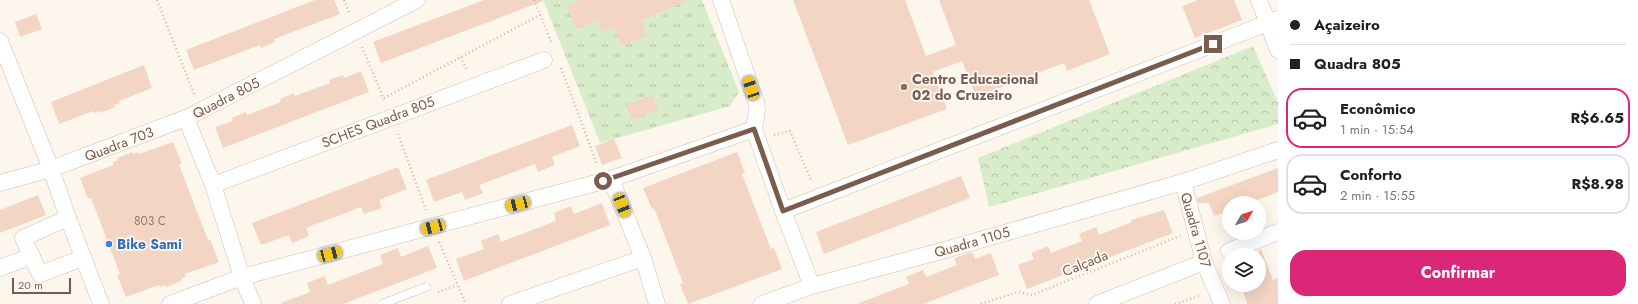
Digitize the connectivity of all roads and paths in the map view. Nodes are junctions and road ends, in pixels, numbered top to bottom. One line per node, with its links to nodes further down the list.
1 (158, 0): 15 (path)
2 (344, 0): 9 (path)
3 (417, 0): 9 (street, Quadra 805)
4 (534, 0): 7 (path)
5 (721, 0): 18 (street)
6 (1259, 0): 8 (street)
7 (540, 15): 12 (path); 14 (path)
8 (1273, 21): 11 (street); 26 (street)
9 (356, 31): 14 (path); 15 (street, Quadra 805)
10 (0, 41): 21 (street)
11 (1278, 50)
12 (549, 55): 17 (street, SCHES Quadra 805)
13 (560, 65): 22 (path)
14 (384, 98): 17 (path)
15 (201, 111): 16 (street, Quadra 805)
16 (186, 118): 21 (street, Quadra 703); 25 (street, Quadra 805)
17 (392, 118): 25 (street, SCHES Quadra 805); 29 (path)
18 (754, 129): 22 (street); 27 (street)
19 (770, 136): 26 (path)
20 (1278, 150): 23 (street, Quadra 1107)
21 (51, 169): 24 (street, Quadra 703); 28 (street)
22 (607, 180): 29 (street); 35 (street)
23 (1183, 182): 30 (street, Quadra 1107); 39 (street, Quadra 1105)
24 (0, 183)
25 (213, 185): 38 (street, Quadra 805)
26 (822, 196): 27 (street)
27 (783, 211): 39 (street)
28 (68, 218): 33 (street); 34 (street)
29 (433, 227): 38 (street); 46 (path)
30 (1195, 230): 36 (street, Quadra 1107); 50 (path, Calçada)
31 (1278, 232): 32 (street, Quadra 1107)
32 (1238, 248)
33 (32, 256): 34 (street); 37 (street)
34 (83, 258): 42 (street)
35 (643, 258): 47 (street); 48 (street)
36 (1204, 262): 51 (street); 53 (street, Quadra 1107)
37 (0, 268)
38 (242, 277): 43 (street); 44 (street, Quadra 805)
39 (812, 286): 49 (street, Quadra 1105)
40 (426, 287): 45 (lane)
41 (1203, 294): 52 (path)
42 (101, 304)
43 (170, 304)
44 (253, 304)
45 (382, 304)
46 (466, 304)
47 (510, 304)
48 (658, 304)
49 (762, 304)
50 (981, 304)
51 (1097, 304)
52 (1175, 304)
53 (1222, 304)

